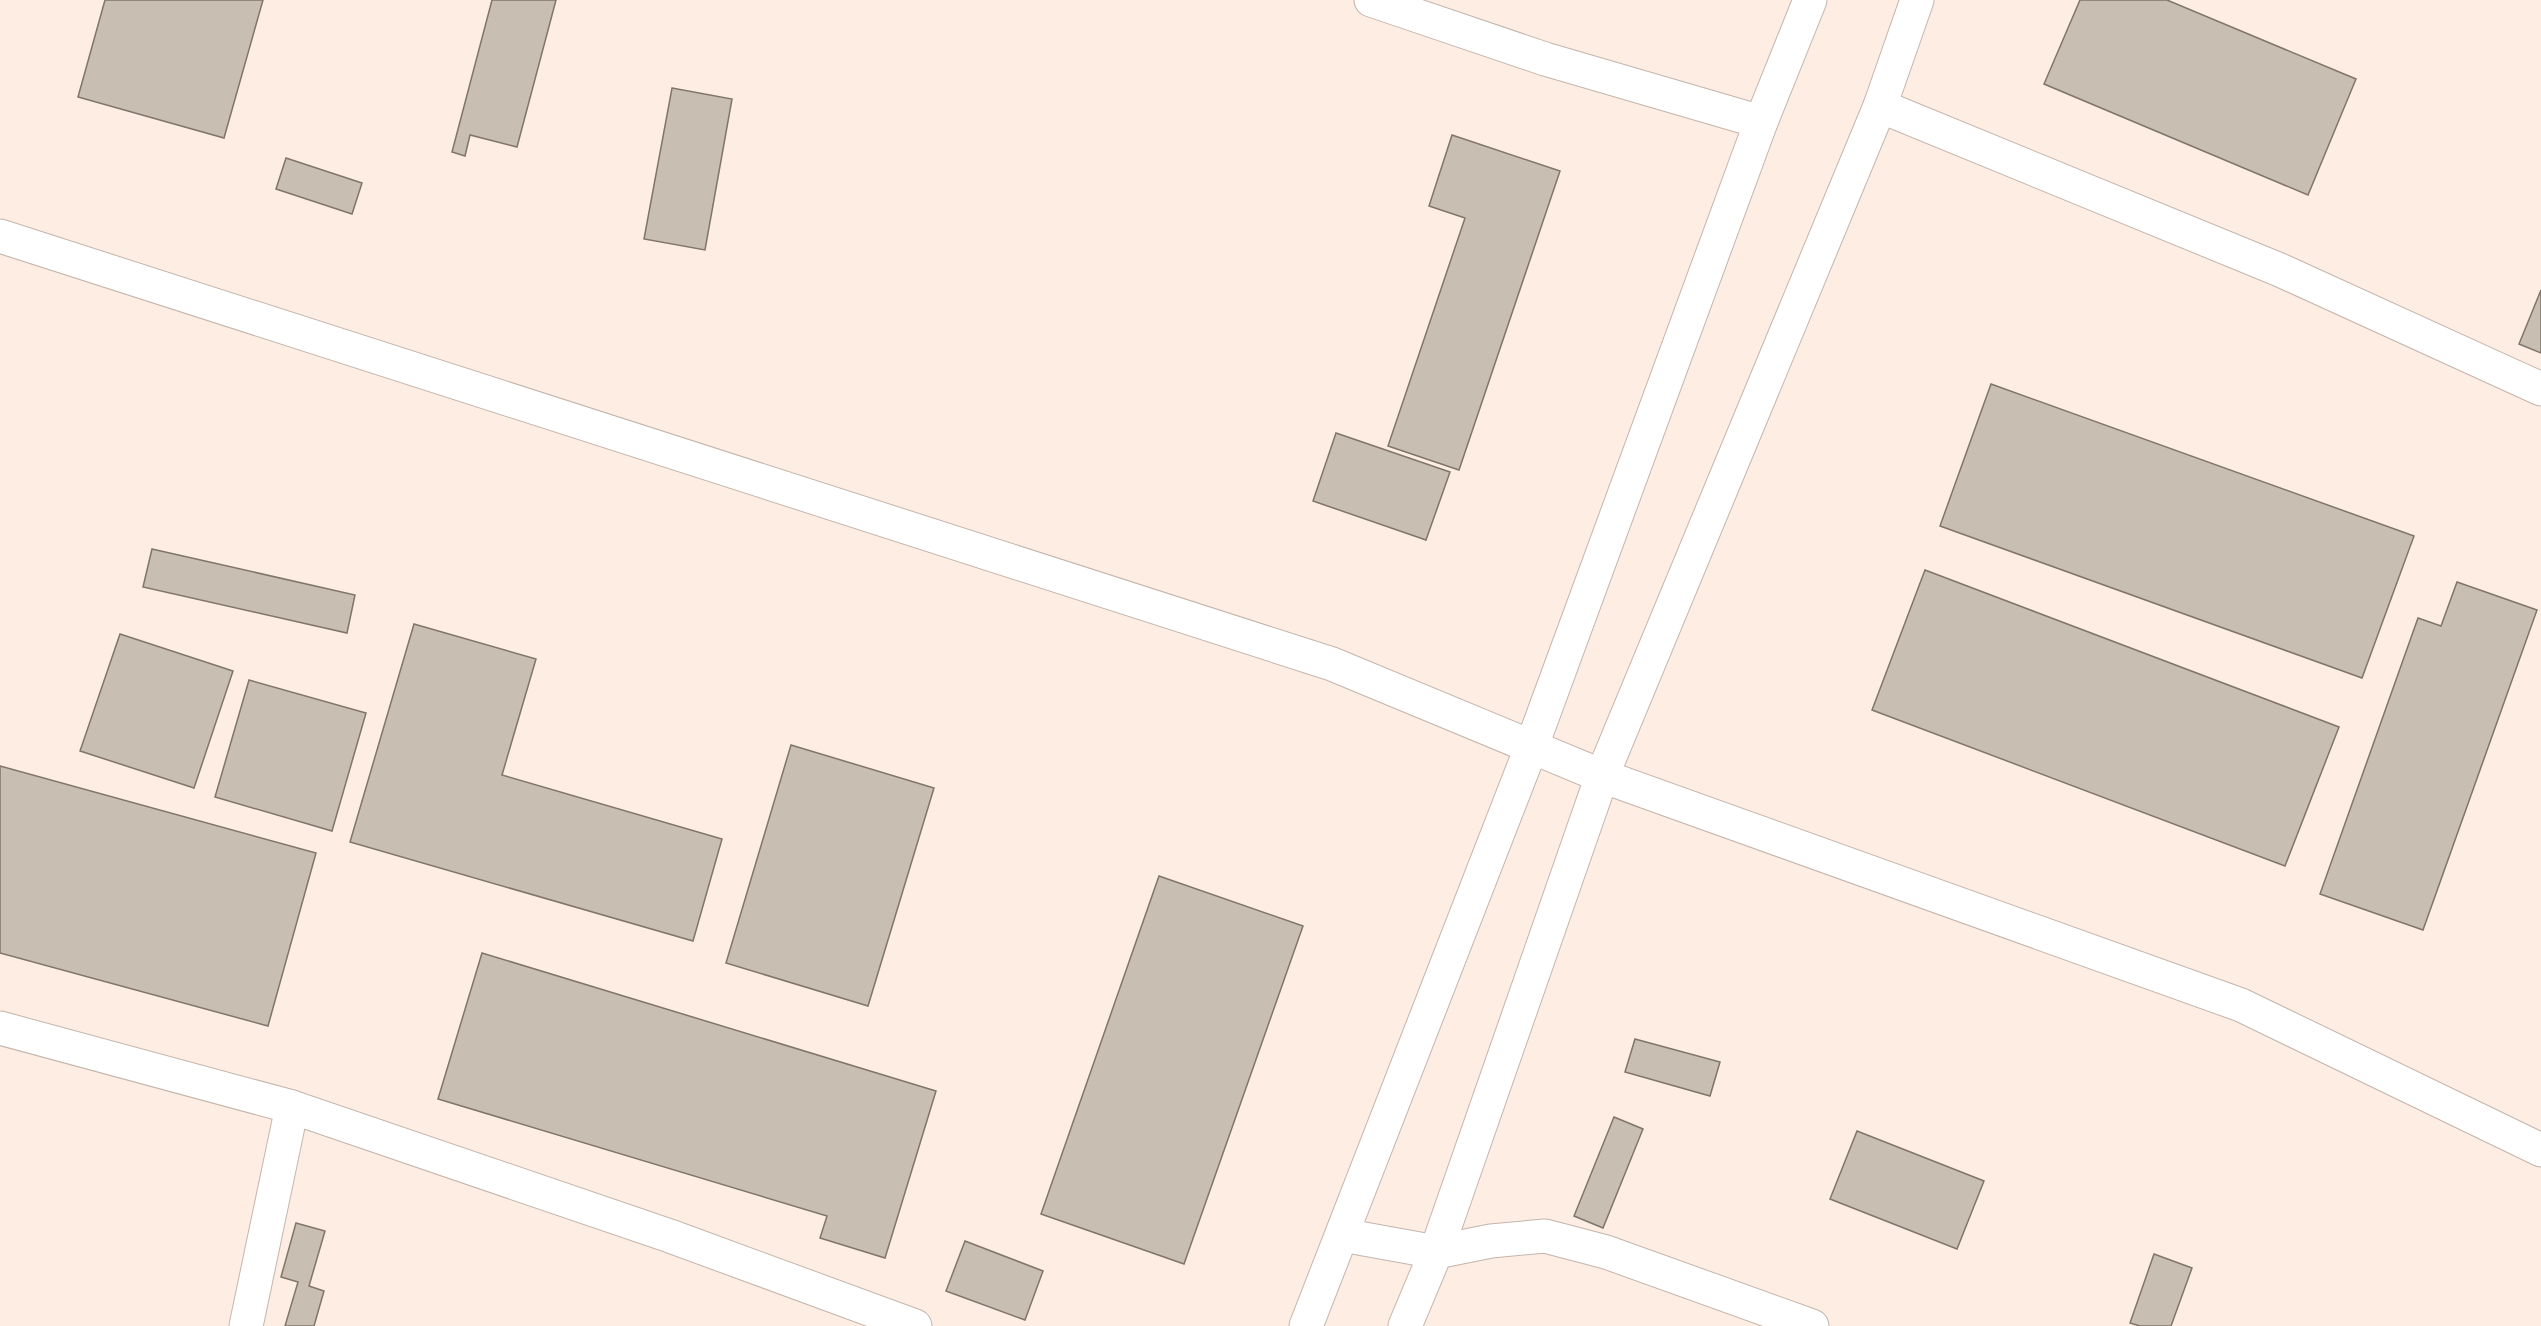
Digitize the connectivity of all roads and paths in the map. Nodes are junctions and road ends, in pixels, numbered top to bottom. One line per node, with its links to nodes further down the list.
1 (1371, 0): 5 (street)
2 (1809, 0): 5 (street)
3 (1917, 0): 4 (street)
4 (1880, 106): 7 (street); 9 (street)
5 (1761, 122): 8 (street)
6 (0, 237): 8 (street)
7 (2541, 389)
8 (1530, 748): 9 (street); 13 (street)
9 (1602, 776): 12 (street); 14 (street)
10 (0, 1028): 11 (street)
11 (292, 1107): 15 (street); 16 (street)
12 (2541, 1150)
13 (1342, 1235): 14 (street); 17 (street)
14 (1436, 1252): 18 (street); 19 (street)
15 (246, 1326)
16 (915, 1326)
17 (1306, 1326)
18 (1405, 1326)
19 (1812, 1326)

